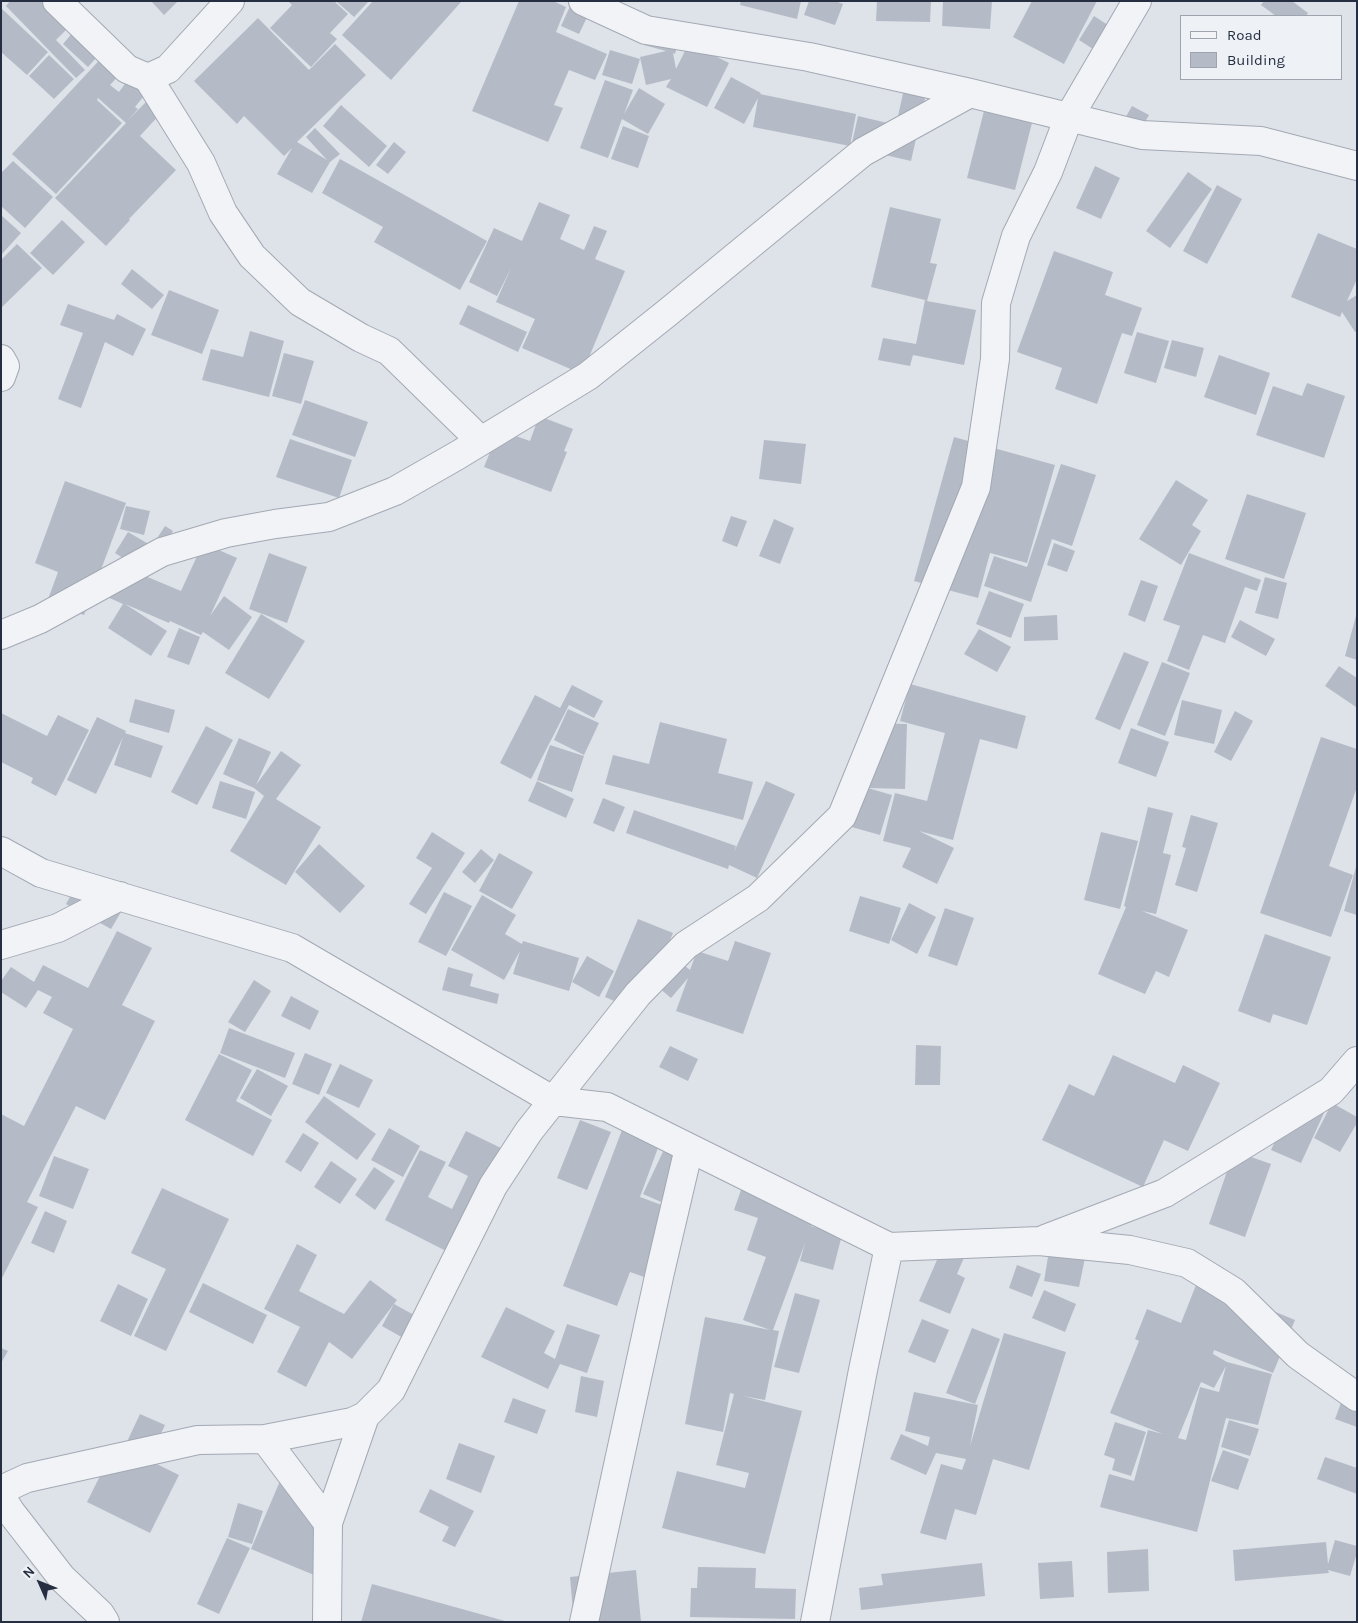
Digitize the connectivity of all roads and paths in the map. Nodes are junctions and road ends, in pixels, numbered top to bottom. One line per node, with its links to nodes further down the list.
1 (56, 1): 5 (street)
2 (230, 1): 5 (street)
3 (583, 1): 6 (street)
4 (1137, 1): 7 (street)
5 (148, 78): 11 (street)
6 (970, 93): 7 (street); 11 (street)
7 (1069, 117): 8 (street); 17 (street)
8 (1357, 166)
9 (1, 359): 10 (street)
10 (1, 377)
11 (481, 441): 12 (street)
12 (1, 635)
13 (1, 851): 14 (street)
14 (120, 896): 15 (street); 17 (street)
15 (1, 945)
16 (1357, 1061): 19 (street)
17 (554, 1101): 18 (street); 22 (street)
18 (689, 1148): 20 (street); 29 (street)
19 (1039, 1241): 20 (street); 21 (street)
20 (889, 1247): 30 (street)
21 (1357, 1397)
22 (365, 1416): 23 (street); 26 (street)
23 (265, 1438): 24 (street); 26 (street)
24 (1, 1490)
25 (1, 1496): 27 (street)
26 (328, 1523): 28 (street)
27 (105, 1622)
28 (326, 1622)
29 (584, 1622)
30 (815, 1622)

